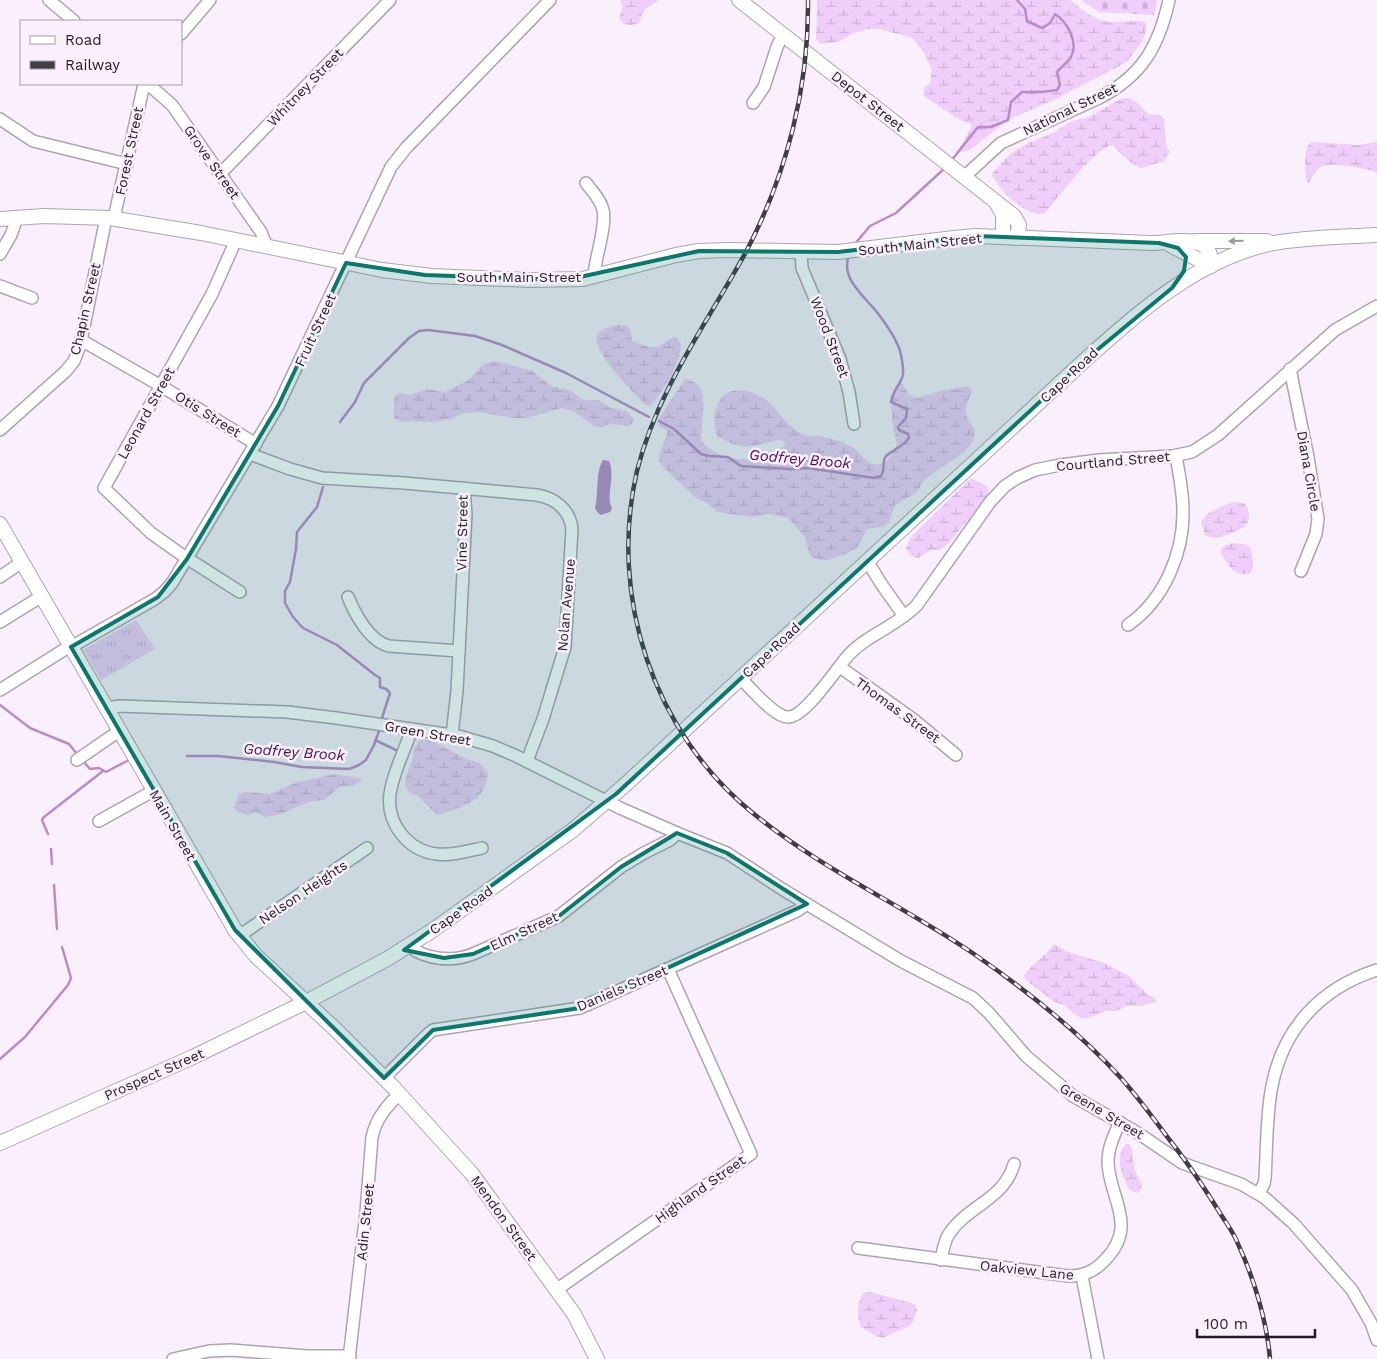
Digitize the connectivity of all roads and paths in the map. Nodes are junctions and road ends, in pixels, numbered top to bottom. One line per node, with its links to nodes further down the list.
1 (49, 0): 7 (street)
2 (210, 0): 8 (street)
3 (390, 0): 15 (street, Whitney Street)
4 (550, 0): 33 (street, Fruit Street)
5 (739, 0): 9 (main road, Depot Street)
6 (1170, 0): 16 (street, National Street)
7 (73, 20)
8 (182, 33)
9 (783, 35): 12 (street); 16 (main road, Depot Street)
10 (146, 85): 14 (street, Forest Street)
11 (147, 85): 15 (street, Grove Street)
12 (752, 103)
13 (0, 119): 14 (street)
14 (127, 164): 21 (street, Forest Street)
15 (220, 174): 30 (street, Grove Street)
16 (964, 177): 18 (main road, Depot Street)
17 (586, 183): 35 (street)
18 (996, 203): 19 (main road, Depot Street); 24 (main road)
19 (1014, 216): 25 (main road); 26 (main road, Depot Street)
20 (17, 218): 21 (main road, South Main Street); 22 (main road, South Main Street); 32 (street)
21 (110, 218): 27 (main road, South Main Street); 40 (street, Chapin Street)
22 (0, 219)
23 (1377, 235): 28 (main road)
24 (1003, 237): 25 (main road, South Main Street); 31 (main road, South Main Street)
25 (1017, 238): 26 (main road, South Main Street)
26 (1037, 239): 29 (main road, South Main Street)
27 (236, 240): 30 (main road, South Main Street); 42 (street, Leonard Street)
28 (1280, 242): 29 (main road, one-way to 29); 34 (main road)
29 (1186, 245): 34 (main road, South Main Street); 37 (main road)
30 (267, 247): 33 (main road, South Main Street)
31 (801, 252): 35 (main road, South Main Street); 43 (street, Wood Street)
32 (0, 254)
33 (346, 263): 35 (main road, South Main Street); 45 (street, Fruit Street)
34 (1211, 266): 37 (main road, Cape Road)
35 (594, 276)
36 (0, 286): 38 (street)
37 (1172, 288): 51 (main road, Cape Road)
38 (32, 298)
39 (1377, 306): 41 (street, Courtland Street)
40 (82, 340): 42 (street, Otis Street); 44 (street, Chapin Street)
41 (1290, 369): 46 (street, Courtland Street); 52 (street, Diana Circle)
42 (161, 386): 45 (street, Otis Street); 49 (street, Leonard Street)
43 (854, 424)
44 (0, 430)
45 (253, 449): 47 (street, Vine Street); 49 (street, Fruit Street)
46 (1176, 456): 57 (street, Courtland Street); 59 (street)
47 (464, 488): 61 (street, Vine Street); 71 (street, Nolan Avenue)
48 (0, 524): 50 (main road, Main Street)
49 (187, 559): 54 (street); 60 (street, Fruit Street)
50 (22, 562): 53 (street); 55 (main road, Main Street)
51 (867, 562): 57 (street); 63 (main road, Cape Road)
52 (1302, 571)
53 (0, 577)
54 (240, 592)
55 (42, 596): 58 (street); 60 (main road, Main Street)
56 (348, 597): 61 (street)
57 (904, 616): 62 (street, Courtland Street)
58 (0, 622)
59 (1128, 626)
60 (71, 647): 64 (street, Fruit Street); 65 (main road, Main Street)
61 (459, 651): 68 (street, Vine Street)
62 (840, 667): 63 (street, Courtland Street); 69 (street, Thomas Street)
63 (741, 679): 73 (main road, Cape Road)
64 (0, 690)
65 (106, 708): 66 (street, Green Street); 67 (main road, Main Street)
66 (412, 729): 68 (street, Green Street); 77 (street)
67 (119, 731): 70 (street); 72 (main road, Main Street)
68 (452, 735): 71 (street, Green Street)
69 (956, 755)
70 (77, 760)
71 (527, 761): 73 (street, Green Street)
72 (153, 791): 74 (street); 80 (main road, Main Street)
73 (608, 801): 75 (street, Green Street); 81 (main road, Cape Road)
74 (100, 821)
75 (677, 833): 78 (street, Green Street); 81 (street, Elm Street)
76 (367, 848): 80 (street, Nelson Heights)
77 (482, 848)
78 (777, 886): 79 (street, Greene Street)
79 (807, 904): 82 (street, Daniels Street); 87 (street, Greene Street)
80 (239, 936): 84 (main road, Main Street)
81 (409, 946): 84 (main road, Cape Road)
82 (668, 969): 85 (street, Daniels Street); 94 (street, Highland Street)
83 (1377, 970): 90 (street)
84 (306, 1002): 85 (main road, Main Street); 88 (main road, Prospect Street)
85 (384, 1078): 86 (main road, Main Street)
86 (397, 1091): 94 (main road, Mendon Street); 96 (street, Adin Street)
87 (1120, 1122): 90 (street, Greene Street); 93 (street, Oakview Lane)
88 (0, 1143)
89 (1014, 1164): 92 (street)
90 (1259, 1193): 95 (street, Greene Street)
91 (858, 1248): 92 (street, Oakview Lane)
92 (941, 1260): 93 (street, Oakview Lane)
93 (1082, 1276): 99 (street)
94 (556, 1290): 98 (main road, Mendon Street)
95 (1377, 1340)
96 (350, 1357): 97 (street)
97 (173, 1359)
98 (597, 1359)
99 (1098, 1359)

